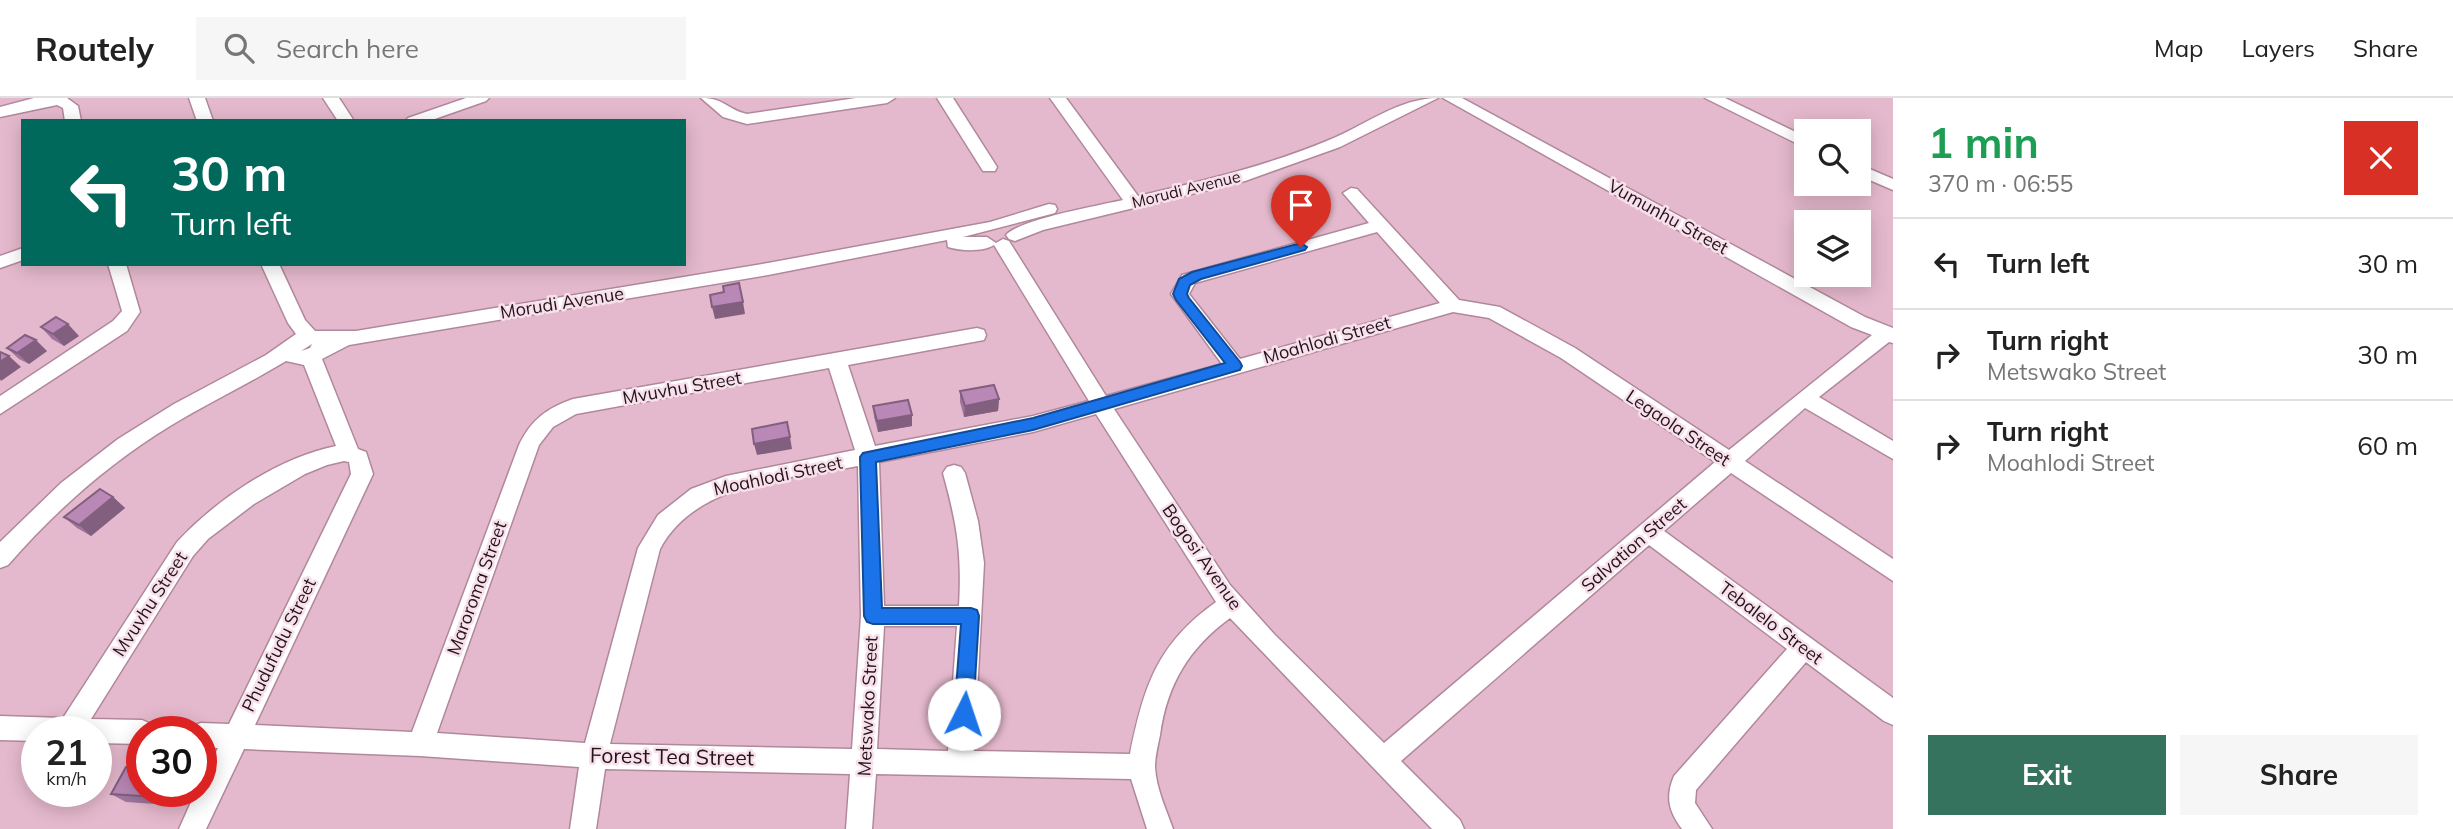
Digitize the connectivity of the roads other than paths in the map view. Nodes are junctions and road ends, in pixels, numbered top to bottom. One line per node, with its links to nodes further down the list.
1 (197, 98): 17 (street)
2 (331, 98): 18 (street)
3 (481, 98): 13 (street)
4 (709, 98): 14 (street)
5 (887, 98): 14 (street)
6 (945, 98): 21 (street)
7 (1058, 98): 25 (street)
8 (1409, 98): 25 (street, Morudi Avenue)
9 (1430, 98): 25 (street, Morudi Avenue)
10 (1451, 98): 33 (street, Vumunhu Street)
11 (1470, 98): 33 (street, Vumunhu Street)
12 (1713, 98): 20 (street)
13 (459, 101): 19 (street)
14 (833, 102)
15 (0, 112): 16 (street)
16 (73, 119)
17 (204, 119)
18 (345, 119)
19 (418, 119)
20 (1794, 137)
21 (989, 167)
22 (1871, 175): 23 (street)
23 (1893, 185)
24 (1350, 193): 26 (street)
25 (1129, 196): 27 (street, Morudi Avenue)
26 (1380, 226): 32 (street); 37 (street)
27 (998, 235): 35 (street, Morudi Avenue); 40 (street, Bogosi Avenue)
28 (21, 255): 29 (street)
29 (0, 262)
30 (118, 266): 39 (street)
31 (271, 266): 35 (street)
32 (1453, 306): 37 (street, Moahlodi Street); 45 (street, Legaola Street)
33 (1890, 334): 38 (street, Salvation Street)
34 (978, 335): 36 (street, Mvuvhu Street)
35 (305, 345): 43 (street); 48 (street, Morudi Avenue)
36 (837, 362): 41 (street, Mvuvhu Street); 44 (street)
37 (1235, 366): 40 (street, Moahlodi Street)
38 (1804, 398): 42 (street); 45 (street, Salvation Street)
39 (0, 405)
40 (1102, 406): 44 (street, Moahlodi Street); 50 (street, Bogosi Avenue)
41 (535, 432): 60 (street, Maroroma Street)
42 (1893, 451)
43 (355, 456): 55 (street, Mvuvhu Street); 59 (street, Phudufudu Street)
44 (868, 457): 51 (street, Metswako Street); 61 (street, Moahlodi Street)
45 (1730, 463): 47 (street, Salvation Street); 49 (street, Legaola Street)
46 (954, 473): 52 (street)
47 (1650, 533): 53 (street, Tebalelo Street); 63 (street, Salvation Street)
48 (0, 558)
49 (1893, 571)
50 (1232, 604): 63 (street, Bogosi Avenue); 65 (street)
51 (873, 616): 52 (street); 62 (street, Metswako Street)
52 (971, 616): 64 (street)
53 (1804, 647): 54 (street, Tebalelo Street); 71 (street)
54 (1893, 713)
55 (78, 716)
56 (0, 728): 57 (street)
57 (21, 728)
58 (217, 735): 59 (street, Forest Tea Street)
59 (235, 736): 60 (street, Forest Tea Street); 66 (street, Phudufudu Street)
60 (420, 744): 61 (street, Forest Tea Street)
61 (594, 756): 62 (street, Forest Tea Street); 67 (street, Moahlodi Street)
62 (865, 760): 64 (street, Forest Tea Street); 68 (street, Metswako Street)
63 (1383, 760): 70 (street, Bogosi Avenue)
64 (960, 762): 65 (street, Forest Tea Street)
65 (1142, 766): 69 (street)
66 (192, 829)
67 (583, 829)
68 (859, 829)
69 (1160, 829)
70 (1451, 829)
71 (1699, 829)

